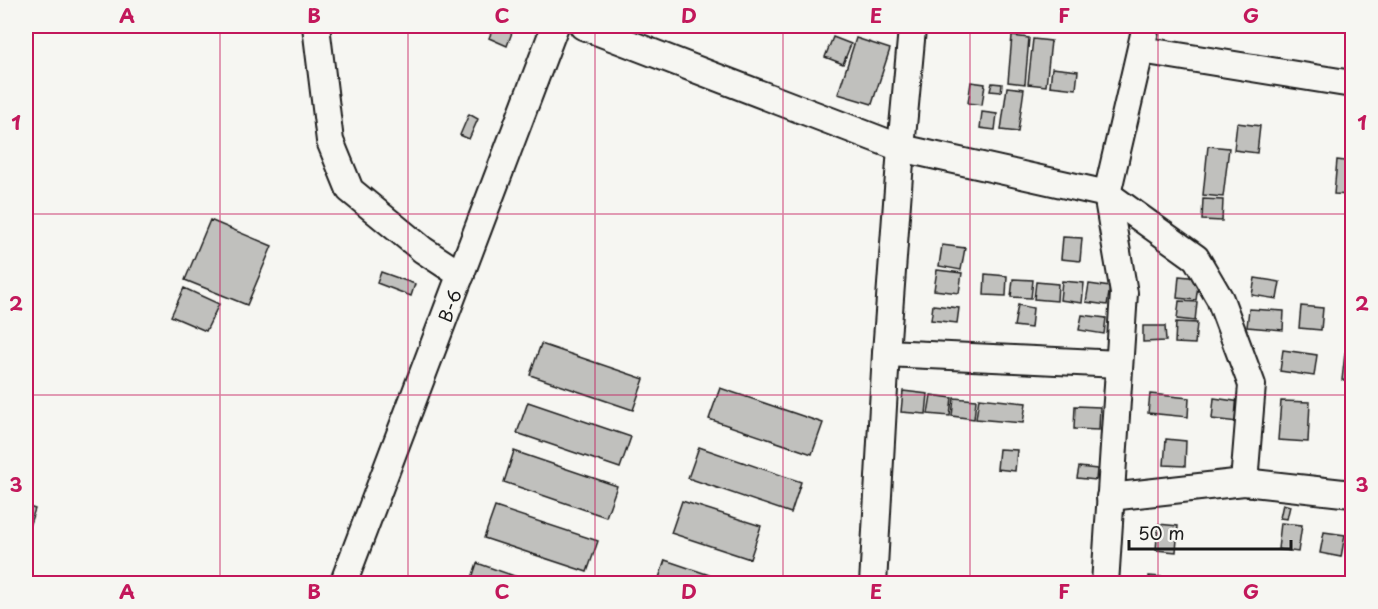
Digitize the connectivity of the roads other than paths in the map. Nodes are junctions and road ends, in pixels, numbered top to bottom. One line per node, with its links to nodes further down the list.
1 (316, 26): 9 (street)
2 (555, 26): 9 (street, B-6)
3 (583, 26): 7 (street)
4 (911, 26): 7 (street)
5 (1143, 38): 6 (street); 8 (street)
6 (1353, 84)
7 (901, 148): 8 (street); 10 (street)
8 (1107, 194): 11 (street); 12 (street)
9 (461, 275): 15 (street, B-6)
10 (886, 353): 11 (street); 16 (street)
11 (1119, 364): 14 (street)
12 (1244, 482): 13 (street); 14 (street)
13 (1353, 494)
14 (1110, 497): 17 (street)
15 (343, 584)
16 (873, 584)
17 (1105, 584)

